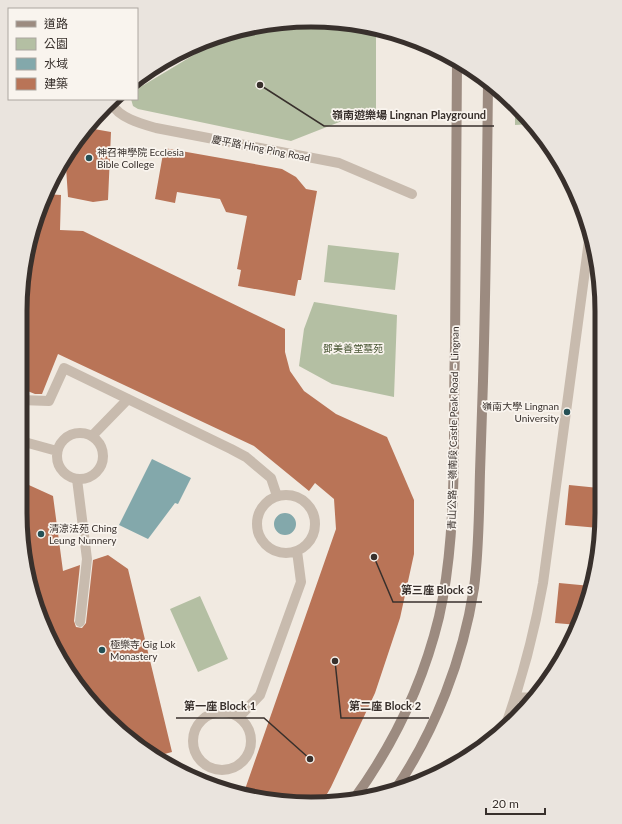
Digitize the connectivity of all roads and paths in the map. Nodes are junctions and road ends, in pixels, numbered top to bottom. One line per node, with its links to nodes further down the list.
1 (457, 67): 20 (main road, 青山公路－嶺南段 Castle Peak Road – Lingnan)
2 (488, 89): 19 (main road)
3 (113, 107): 4 (street, 慶平路 Hing Ping Road)
4 (412, 194)
5 (588, 248): 15 (street)
6 (128, 399): 7 (street); 8 (street); 12 (street)
7 (27, 400)
8 (92, 436): 10 (street); 11 (street)
9 (27, 443): 10 (street)
10 (57, 451): 11 (street)
11 (77, 479): 14 (street)
12 (277, 496): 13 (street); 13 (street)
13 (297, 551): 17 (street)
14 (80, 622)
15 (516, 696): 16 (street); 18 (street)
16 (527, 697)
17 (239, 717): 17 (street)
18 (508, 717)
19 (399, 783)
20 (358, 793)

